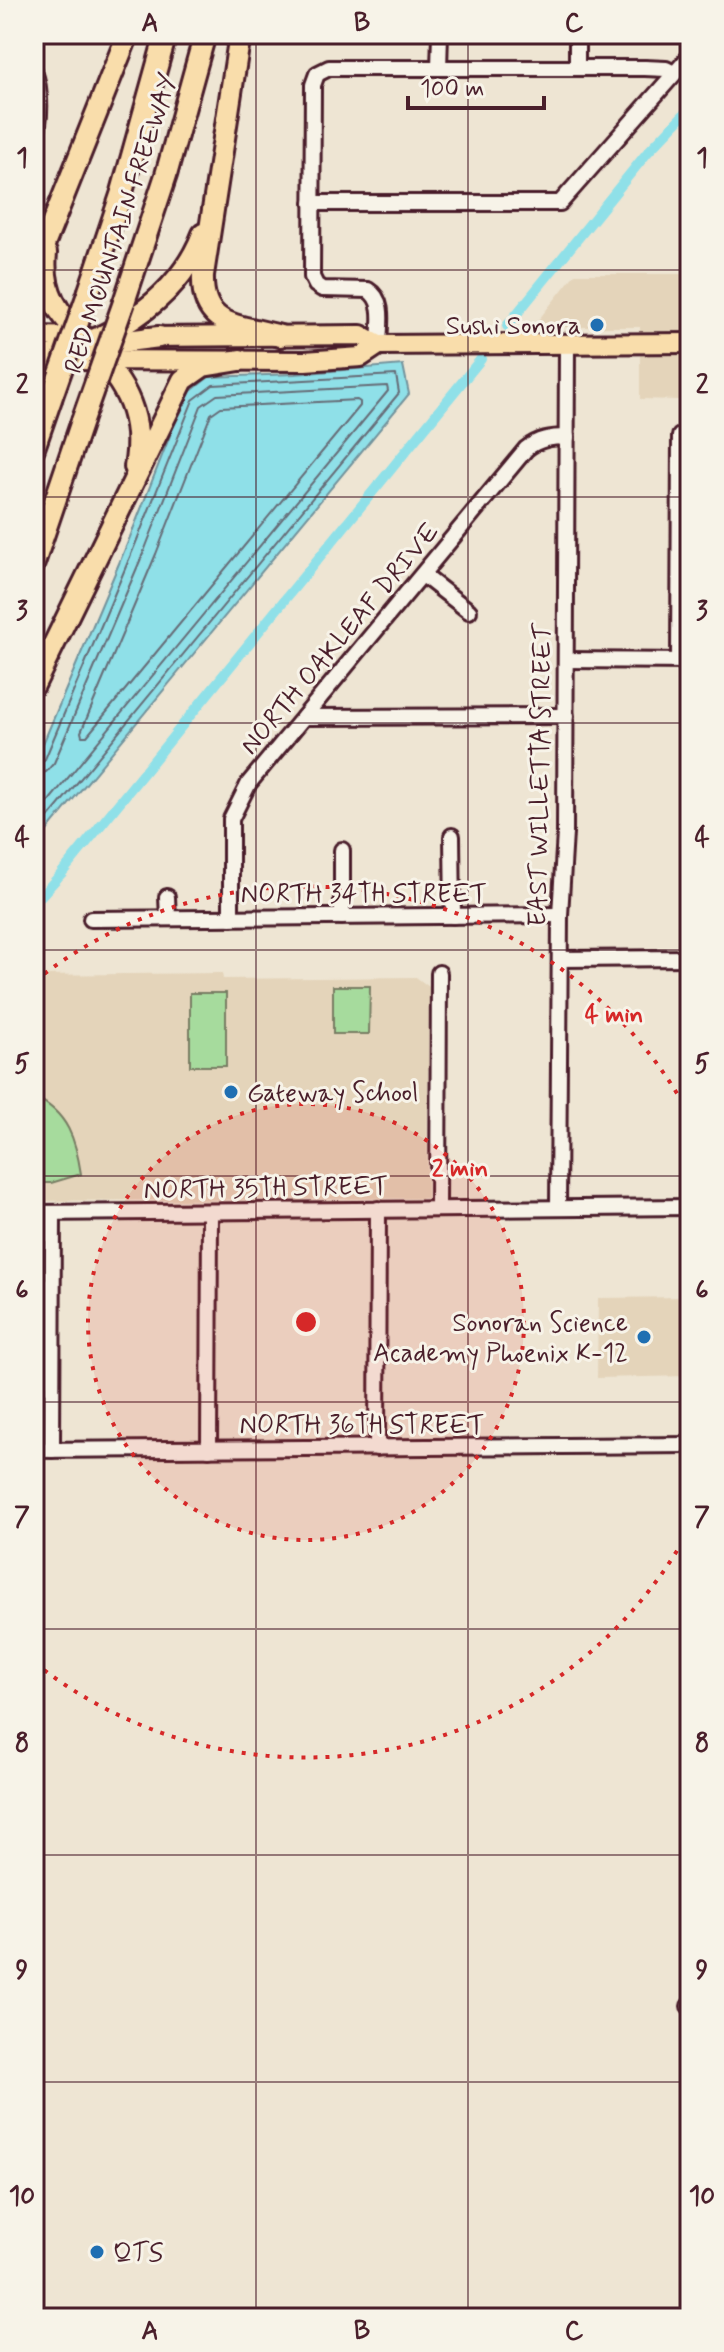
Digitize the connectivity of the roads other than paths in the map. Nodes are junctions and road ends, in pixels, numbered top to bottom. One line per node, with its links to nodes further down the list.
1 (128, 34): 15 (highway)
2 (166, 34): 30 (highway, RED MOUNTAIN FREEWAY, bridge)
3 (205, 34): 32 (highway, RED MOUNTAIN FREEWAY, bridge)
4 (240, 34): 13 (highway)
5 (440, 34): 8 (street)
6 (577, 34): 9 (street)
7 (690, 56): 11 (street)
8 (439, 68): 9 (street); 14 (street)
9 (577, 68): 11 (street)
10 (34, 71): 12 (street)
11 (674, 73): 14 (street)
12 (34, 141)
13 (214, 201): 18 (highway); 23 (highway)
14 (312, 203): 22 (street)
15 (49, 233): 16 (highway); 23 (highway)
16 (34, 270)
17 (34, 336): 23 (main road)
18 (280, 336): 19 (main road); 22 (main road)
19 (159, 337): 23 (highway)
20 (567, 342): 21 (main road); 22 (main road); 29 (street, EAST WILLETTA STREET)
21 (690, 343)
22 (379, 345): 26 (main road)
23 (93, 346): 24 (highway); 25 (highway); 26 (main road); 31 (highway)
24 (34, 360): 25 (main road)
25 (61, 360): 27 (highway)
26 (240, 360): 31 (highway)
27 (34, 375)
28 (680, 436): 36 (street)
29 (567, 437): 33 (street, NORTH OAKLEAF DRIVE); 35 (street, EAST WILLETTA STREET)
30 (34, 448)
31 (128, 490): 37 (highway)
32 (34, 563)
33 (423, 575): 34 (street); 39 (street, NORTH OAKLEAF DRIVE)
34 (469, 611)
35 (566, 660): 36 (street); 38 (street, EAST WILLETTA STREET)
36 (684, 661)
37 (34, 685)
38 (566, 716): 39 (street); 43 (street, EAST WILLETTA STREET)
39 (304, 717): 47 (street, NORTH OAKLEAF DRIVE)
40 (452, 836): 44 (street)
41 (342, 850): 45 (street)
42 (167, 897): 46 (street)
43 (560, 915): 44 (street, NORTH 34TH STREET); 50 (street, EAST WILLETTA STREET)
44 (453, 916): 45 (street, NORTH 34TH STREET)
45 (342, 917): 47 (street, NORTH 34TH STREET)
46 (168, 918): 47 (street, NORTH 34TH STREET); 48 (street, NORTH 34TH STREET)
47 (231, 918)
48 (91, 919)
49 (690, 958): 50 (street)
50 (560, 959): 54 (street, EAST WILLETTA STREET)
51 (439, 973): 53 (street)
52 (690, 1207): 54 (street, NORTH 35TH STREET)
53 (438, 1208): 54 (street, NORTH 35TH STREET); 55 (street, NORTH 35TH STREET)
54 (558, 1208)
55 (378, 1209): 56 (street, NORTH 35TH STREET); 60 (street)
56 (210, 1212): 58 (street, NORTH 35TH STREET); 61 (street)
57 (34, 1213): 58 (street, NORTH 35TH STREET)
58 (53, 1213): 63 (street)
59 (690, 1445): 60 (street, NORTH 36TH STREET)
60 (377, 1448): 61 (street, NORTH 36TH STREET)
61 (209, 1449): 63 (street, NORTH 36TH STREET)
62 (34, 1450): 63 (street, NORTH 36TH STREET)
63 (52, 1450)

